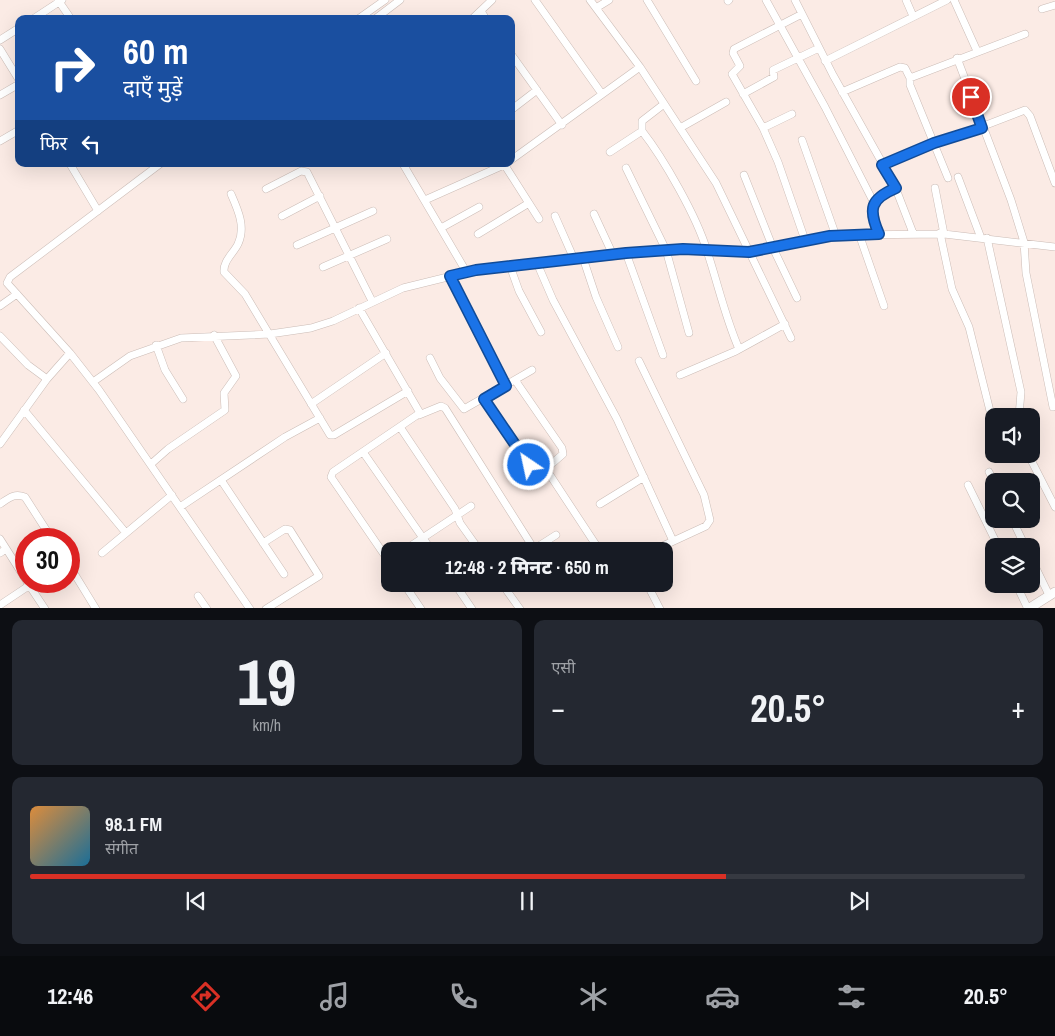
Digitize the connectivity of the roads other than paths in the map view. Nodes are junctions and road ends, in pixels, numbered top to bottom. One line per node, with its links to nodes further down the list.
1 (385, 0): 21 (street)
2 (400, 0): 22 (street)
3 (492, 0): 17 (street)
4 (535, 0): 44 (street)
5 (590, 0): 15 (street)
6 (609, 0): 15 (street)
7 (647, 0): 40 (street)
8 (766, 0): 26 (street)
9 (795, 0): 18 (street)
10 (906, 0): 25 (street)
11 (947, 0): 25 (street)
12 (954, 0): 32 (street)
13 (60, 1): 19 (street); 20 (street)
14 (1055, 4): 16 (street)
15 (596, 8): 37 (street)
16 (1042, 9)
17 (481, 11): 23 (street); 24 (street)
18 (802, 14): 26 (street); 31 (street)
19 (39, 15)
20 (69, 15)
21 (364, 15)
22 (380, 15)
23 (476, 15)
24 (484, 15)
25 (913, 16): 36 (street)
26 (780, 25): 33 (street); 45 (street)
27 (15, 31): 29 (street)
28 (1025, 34): 32 (street)
29 (0, 40)
30 (0, 48): 38 (street)
31 (819, 48): 33 (street); 36 (street)
32 (977, 51): 34 (street)
33 (798, 58): 45 (street); 80 (street)
34 (957, 58): 39 (street); 54 (street)
35 (515, 60): 42 (street)
36 (826, 61): 43 (street)
37 (640, 67): 44 (street); 48 (street)
38 (15, 73)
39 (910, 78): 43 (street); 59 (street)
40 (696, 81)
41 (15, 86): 46 (street)
42 (537, 90): 49 (street); 51 (street)
43 (842, 92): 62 (street)
44 (602, 94): 51 (street)
45 (743, 94): 53 (street)
46 (0, 95)
47 (726, 102): 52 (street)
48 (664, 104): 52 (street); 55 (street)
49 (515, 107)
50 (792, 114): 53 (street)
51 (562, 125): 61 (street)
52 (680, 128): 105 (street)
53 (763, 128): 98 (street)
54 (982, 128): 59 (street); 72 (street); 99 (street)
55 (642, 131): 60 (street); 103 (street)
56 (15, 132): 57 (street)
57 (0, 140)
58 (802, 140): 95 (street)
59 (934, 143): 62 (street); 71 (street)
60 (610, 152)
61 (515, 157)
62 (882, 165): 73 (street)
63 (72, 167): 82 (street)
64 (156, 167): 82 (street)
65 (405, 167): 78 (street)
66 (498, 167): 78 (street)
67 (507, 167): 79 (street)
68 (626, 168): 104 (street)
69 (744, 175): 102 (street)
70 (958, 177): 96 (street)
71 (948, 178)
72 (1055, 183)
73 (896, 188): 80 (street); 90 (street)
74 (934, 188): 91 (street)
75 (266, 189): 77 (street)
76 (231, 194): 125 (street)
77 (320, 196): 85 (street); 88 (street)
78 (425, 200): 89 (street)
79 (529, 203): 87 (street); 92 (street)
80 (874, 203): 94 (street)
81 (479, 207): 89 (street)
82 (98, 211): 116 (street)
83 (373, 211): 88 (street)
84 (594, 214): 108 (street)
85 (282, 216)
86 (554, 216): 110 (street)
87 (539, 219)
88 (334, 226): 100 (street); 107 (street)
89 (441, 228): 114 (street)
90 (913, 233): 91 (street); 94 (street)
91 (942, 233): 96 (street); 148 (street)
92 (478, 234)
93 (859, 234): 94 (street); 95 (street); 120 (street)
94 (879, 234)
95 (836, 236): 98 (street)
96 (984, 238): 99 (street); 149 (street)
97 (387, 239): 107 (street)
98 (805, 240): 102 (street)
99 (1024, 242): 101 (street); 147 (street)
100 (297, 245)
101 (1055, 247)
102 (773, 248): 105 (street); 117 (street)
103 (707, 249): 104 (street); 105 (street); 131 (street)
104 (666, 250): 106 (street); 124 (street)
105 (749, 252): 122 (street)
106 (626, 253): 108 (street); 134 (street)
107 (349, 255): 113 (street); 118 (street)
108 (613, 255): 109 (street)
109 (583, 258): 110 (street); 130 (street)
110 (574, 259): 111 (street)
111 (537, 263): 112 (street); 159 (street)
112 (510, 266): 114 (street); 123 (street)
113 (323, 267)
114 (466, 272): 115 (street)
115 (450, 276): 118 (street); 142 (street)
116 (17, 294): 119 (street); 132 (street)
117 (797, 298)
118 (372, 301): 121 (street)
119 (0, 306)
120 (884, 306)
121 (360, 308): 125 (street); 133 (street)
122 (785, 324): 128 (street); 131 (street)
123 (541, 332)
124 (688, 333)
125 (270, 334): 126 (street); 146 (street)
126 (214, 335): 129 (street); 157 (street)
127 (0, 336): 139 (street)
128 (791, 338)
129 (156, 345): 141 (street); 144 (street)
130 (618, 348)
131 (739, 349): 138 (street)
132 (70, 353): 139 (street); 141 (street)
133 (386, 353): 143 (street); 146 (street)
134 (663, 355)
135 (430, 358): 145 (street)
136 (639, 361): 175 (street)
137 (532, 370): 140 (street)
138 (680, 375)
139 (47, 380): 150 (street)
140 (516, 380): 142 (street); 182 (street)
141 (93, 382): 157 (street)
142 (506, 386): 145 (street)
143 (408, 391): 151 (street); 152 (street)
144 (183, 399)
145 (484, 399): 158 (street)
146 (311, 404): 152 (street)
147 (1053, 407)
148 (989, 408)
149 (1020, 408)
150 (24, 410): 154 (street); 170 (street)
151 (419, 415): 153 (street); 180 (street)
152 (320, 418): 160 (street)
153 (400, 427): 155 (street); 168 (street)
154 (0, 444)
155 (363, 452): 172 (street); 183 (street)
156 (1033, 463): 167 (street)
157 (151, 464): 162 (street)
158 (529, 465)
159 (644, 477): 164 (street); 175 (street)
160 (221, 480): 165 (street); 176 (street)
161 (968, 485): 173 (street)
162 (172, 495): 165 (street); 170 (street)
163 (0, 504): 169 (street)
164 (600, 504)
165 (180, 506): 203 (street)
166 (471, 506): 168 (street)
167 (1055, 507)
168 (457, 515): 172 (street); 179 (street)
169 (45, 528)
170 (126, 533): 185 (street)
171 (556, 535): 181 (street)
172 (422, 538): 177 (street); 178 (street)
173 (994, 538)
174 (0, 539): 184 (street)
175 (674, 541)
176 (263, 542): 188 (street); 204 (street)
177 (416, 542)
178 (425, 542)
179 (473, 542)
180 (527, 542)
181 (545, 542)
182 (594, 542)
183 (381, 548)
184 (3, 551): 186 (street)
185 (102, 553)
186 (15, 565)
187 (1040, 573): 197 (street)
188 (284, 574)
189 (80, 583): 201 (street)
190 (410, 592): 205 (street)
191 (461, 592): 206 (street)
192 (508, 592): 207 (street)
193 (652, 592): 208 (street)
194 (16, 593): 199 (street)
195 (36, 593): 200 (street)
196 (1020, 593): 209 (street)
197 (1052, 594): 209 (street)
198 (198, 596): 202 (street)
199 (0, 605)
200 (45, 608)
201 (96, 608)
202 (207, 608)
203 (250, 608)
204 (266, 608)
205 (422, 608)
206 (472, 608)
207 (520, 608)
208 (660, 608)
209 (1028, 608)

